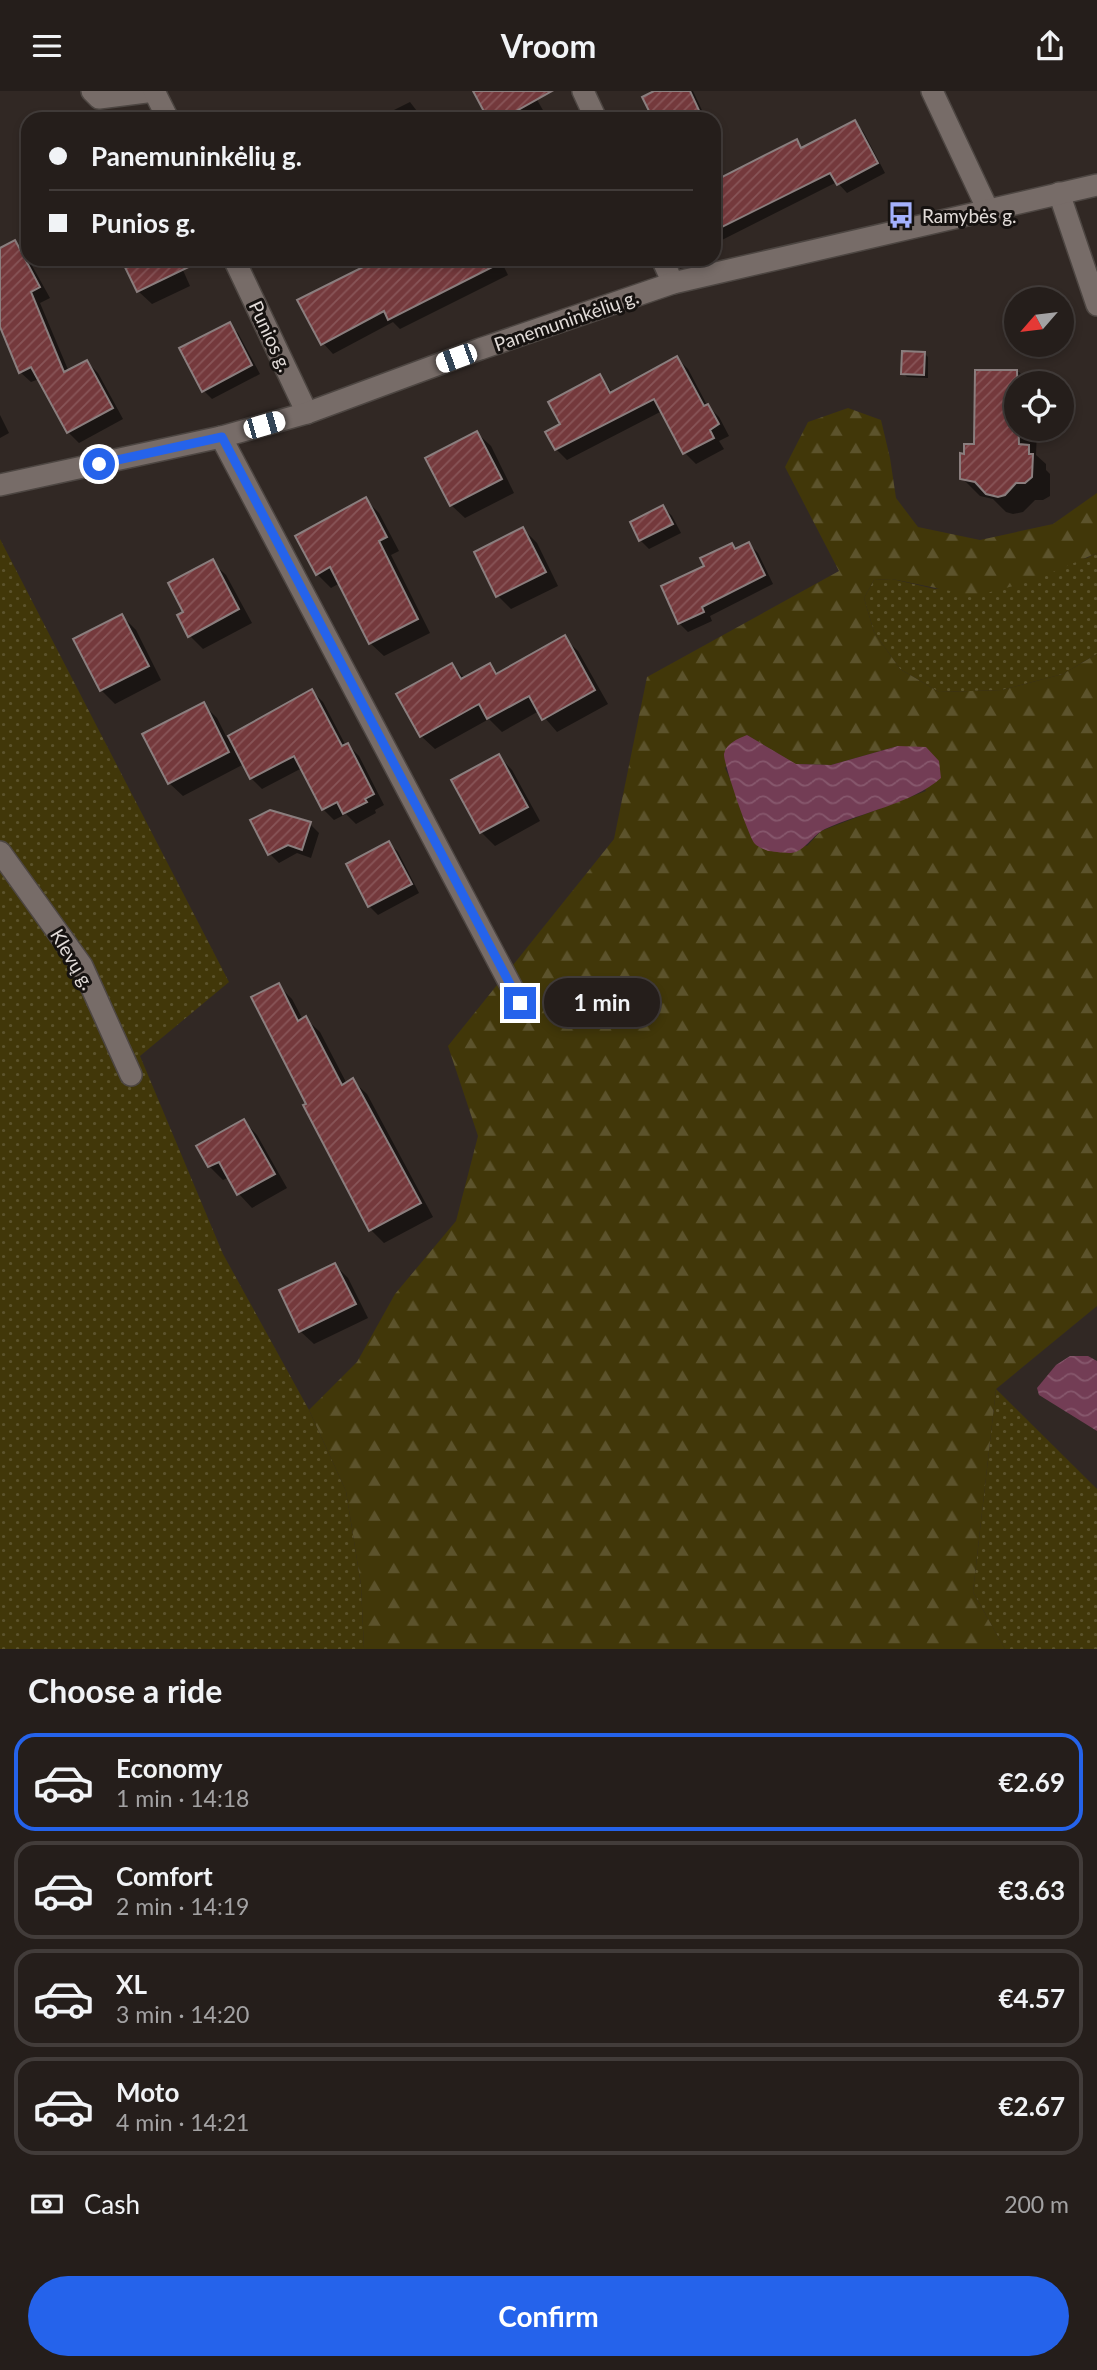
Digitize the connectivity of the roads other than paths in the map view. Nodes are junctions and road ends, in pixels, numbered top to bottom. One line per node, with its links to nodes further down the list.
1 (92, 91): 2 (street)
2 (154, 91): 5 (street)
3 (583, 91): 6 (street)
4 (932, 91): 9 (street)
5 (164, 112)
6 (593, 112)
7 (1097, 185): 8 (street, Panemuninkėlių g.)
8 (1059, 193): 9 (street, Panemuninkėlių g.); 13 (street)
9 (988, 209): 12 (street, Panemuninkėlių g.)
10 (237, 266): 14 (street, Punios g.)
11 (665, 266): 12 (street)
12 (673, 283): 14 (street, Panemuninkėlių g.)
13 (1097, 305)
14 (307, 413): 15 (street, Panemuninkėlių g.)
15 (222, 437): 16 (street, Panemuninkėlių g.); 18 (street)
16 (0, 485)
17 (0, 852): 19 (street, Klevų g.)
18 (520, 1003)
19 (131, 1075)

